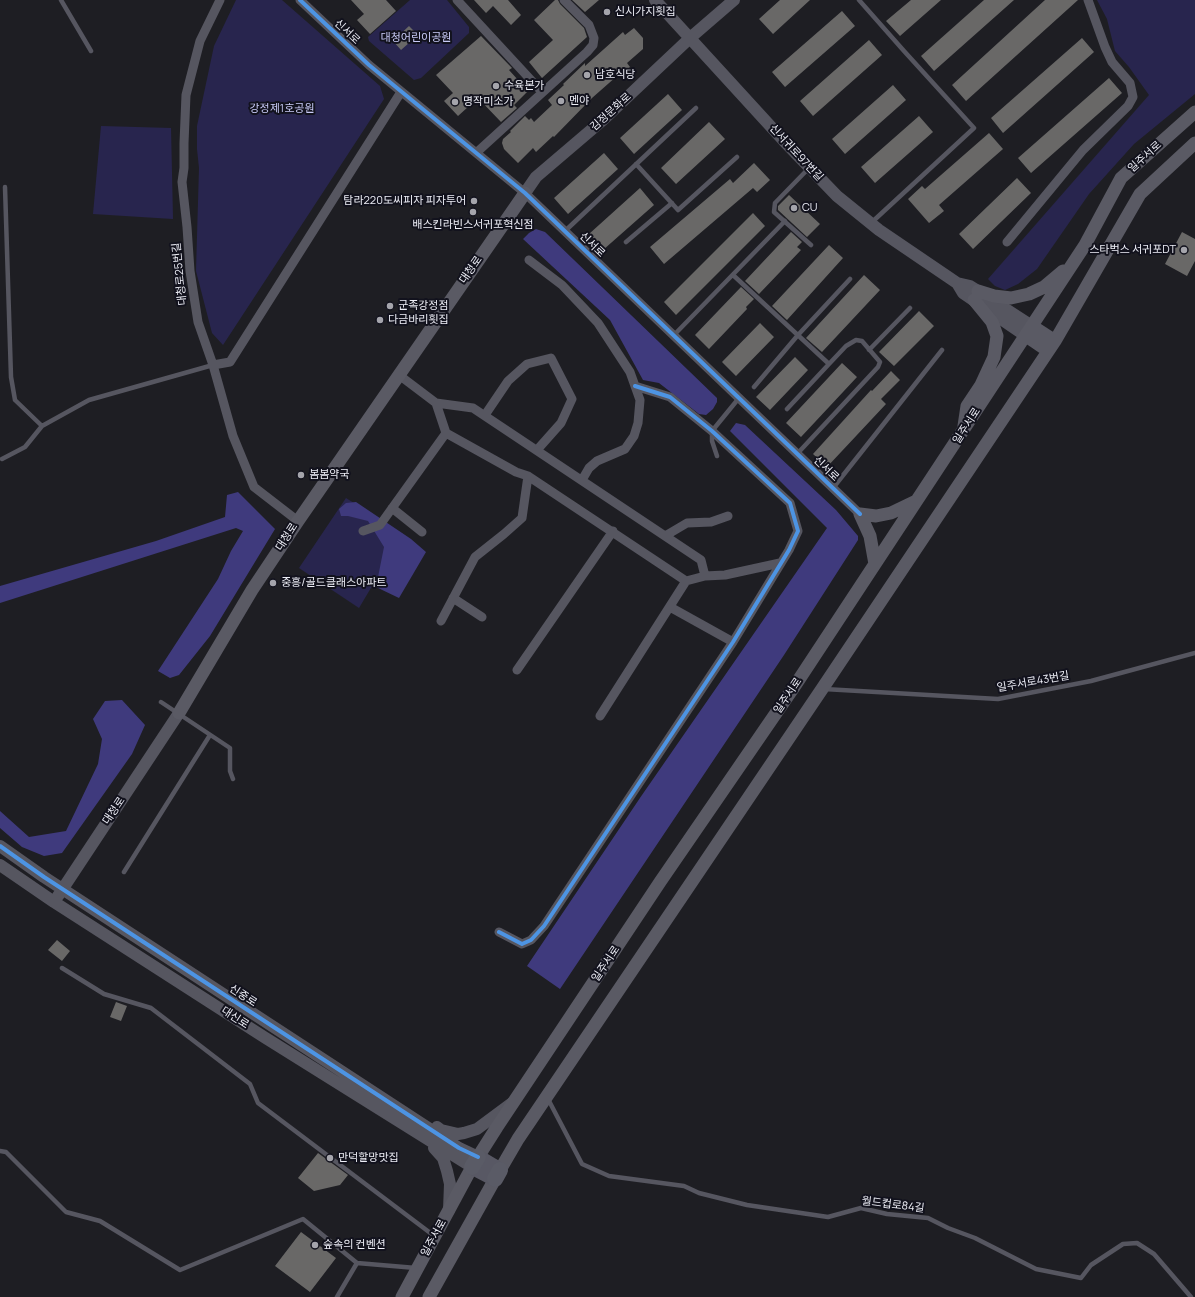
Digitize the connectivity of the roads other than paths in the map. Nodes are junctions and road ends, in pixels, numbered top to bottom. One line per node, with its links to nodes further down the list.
1 (61, 0): 11 (lane)
2 (220, 0): 43 (street, 대청로25번길)
3 (300, 0): 12 (street, 신서로)
4 (457, 0): 13 (street)
5 (564, 0): 13 (street)
6 (655, 0): 10 (street, 신서귀로97번길)
7 (734, 0): 10 (street, 김정문화로)
8 (859, 0): 25 (lane)
9 (1088, 0): 28 (street)
10 (690, 38): 20 (street, 신서귀로97번길); 22 (street, 김정문화로)
11 (91, 51)
12 (401, 92): 17 (street, 신서로); 43 (street)
13 (542, 92): 17 (street)
14 (696, 108): 19 (lane)
15 (1195, 112): 30 (main road, 일주서로)
16 (1195, 143): 39 (main road)
17 (476, 153): 22 (street, 신서로)
18 (737, 157): 23 (lane)
19 (636, 164): 23 (lane); 26 (lane)
20 (810, 168): 24 (lane); 25 (street, 신서귀로97번길)
21 (5, 187): 51 (lane)
22 (525, 192): 26 (street, 신서로); 44 (main road, 대청로)
23 (672, 203): 27 (lane)
24 (785, 221): 29 (lane); 32 (lane)
25 (871, 223): 34 (street, 신서귀로97번길)
26 (564, 231): 37 (street, 신서로)
27 (626, 242)
28 (1007, 242)
29 (811, 245)
30 (1085, 245): 34 (main road); 36 (main road, 일주서로)
31 (530, 260): 45 (street)
32 (733, 275): 37 (lane); 38 (lane)
33 (850, 279): 38 (lane)
34 (976, 296): 36 (street, 신서귀로97번길); 52 (main road)
35 (910, 308): 40 (lane)
36 (1029, 331): 39 (main road); 52 (main road, 일주서로)
37 (674, 335): 47 (street, 신서로)
38 (798, 335): 42 (lane); 46 (lane)
39 (1051, 346): 82 (main road)
40 (869, 350): 42 (lane); 56 (lane)
41 (942, 350): 61 (lane)
42 (829, 364): 49 (lane)
43 (213, 365): 51 (lane); 66 (street, 대청로25번길)
44 (399, 375): 48 (street); 66 (main road, 대청로)
45 (635, 386): 53 (street); 60 (street)
46 (754, 387)
47 (739, 398): 53 (lane); 56 (street, 신서로)
48 (436, 403): 50 (street); 54 (street)
49 (787, 409)
50 (484, 415): 55 (street); 55 (street)
51 (42, 426): 58 (lane)
52 (963, 430): 62 (main road, 일주서로)
53 (712, 431): 57 (lane); 71 (street)
54 (446, 432): 59 (street); 63 (street)
55 (537, 450): 60 (street)
56 (797, 454): 61 (street, 신서로)
57 (717, 456)
58 (2, 459)
59 (528, 476): 68 (street); 75 (street)
60 (582, 480): 70 (street)
61 (833, 488): 64 (street, 신서로)
62 (917, 500): 64 (main road); 72 (main road, 일주서로)
63 (392, 508): 67 (street); 69 (street)
64 (860, 514): 72 (main road)
65 (728, 516): 70 (street)
66 (298, 521): 84 (main road, 대청로)
67 (363, 531)
68 (613, 531): 74 (street); 81 (street)
69 (422, 532)
70 (665, 536): 73 (street)
71 (780, 563): 73 (street); 79 (street)
72 (874, 564): 96 (main road, 일주서로)
73 (705, 576): 74 (street)
74 (686, 581): 76 (street)
75 (453, 598): 77 (street); 78 (street)
76 (670, 607): 79 (street); 85 (street)
77 (482, 617)
78 (441, 621)
79 (733, 642): 93 (street)
80 (1195, 653): 82 (lane, 일주서로43번길)
81 (517, 670)
82 (822, 689): 95 (main road)
83 (161, 702): 84 (lane)
84 (179, 713): 86 (lane); 91 (street, 대청로)
85 (600, 716)
86 (210, 735): 87 (lane); 90 (lane)
87 (233, 779)
88 (0, 846): 91 (street, 신중로)
89 (0, 865): 92 (street, 대신로)
90 (124, 872)
91 (62, 889): 92 (street, 대청로); 97 (street, 신중로)
92 (54, 902): 97 (street, 대신로)
93 (499, 932)
94 (62, 968): 102 (lane)
95 (547, 1096): 100 (main road); 108 (lane, 월드컵로84길)
96 (514, 1101): 97 (street); 99 (main road, 일주서로)
97 (409, 1122): 99 (street, 신중로); 101 (street)
98 (0, 1151): 103 (lane)
99 (475, 1162): 100 (main road); 101 (main road, 일주서로)
100 (497, 1174): 107 (main road)
101 (449, 1210): 102 (main road, 일주서로)
102 (435, 1236): 104 (main road, 일주서로)
103 (357, 1262): 104 (lane); 105 (lane)
104 (418, 1268): 106 (main road, 일주서로)
105 (337, 1297)
106 (402, 1297)
107 (429, 1297)
108 (1191, 1297)

